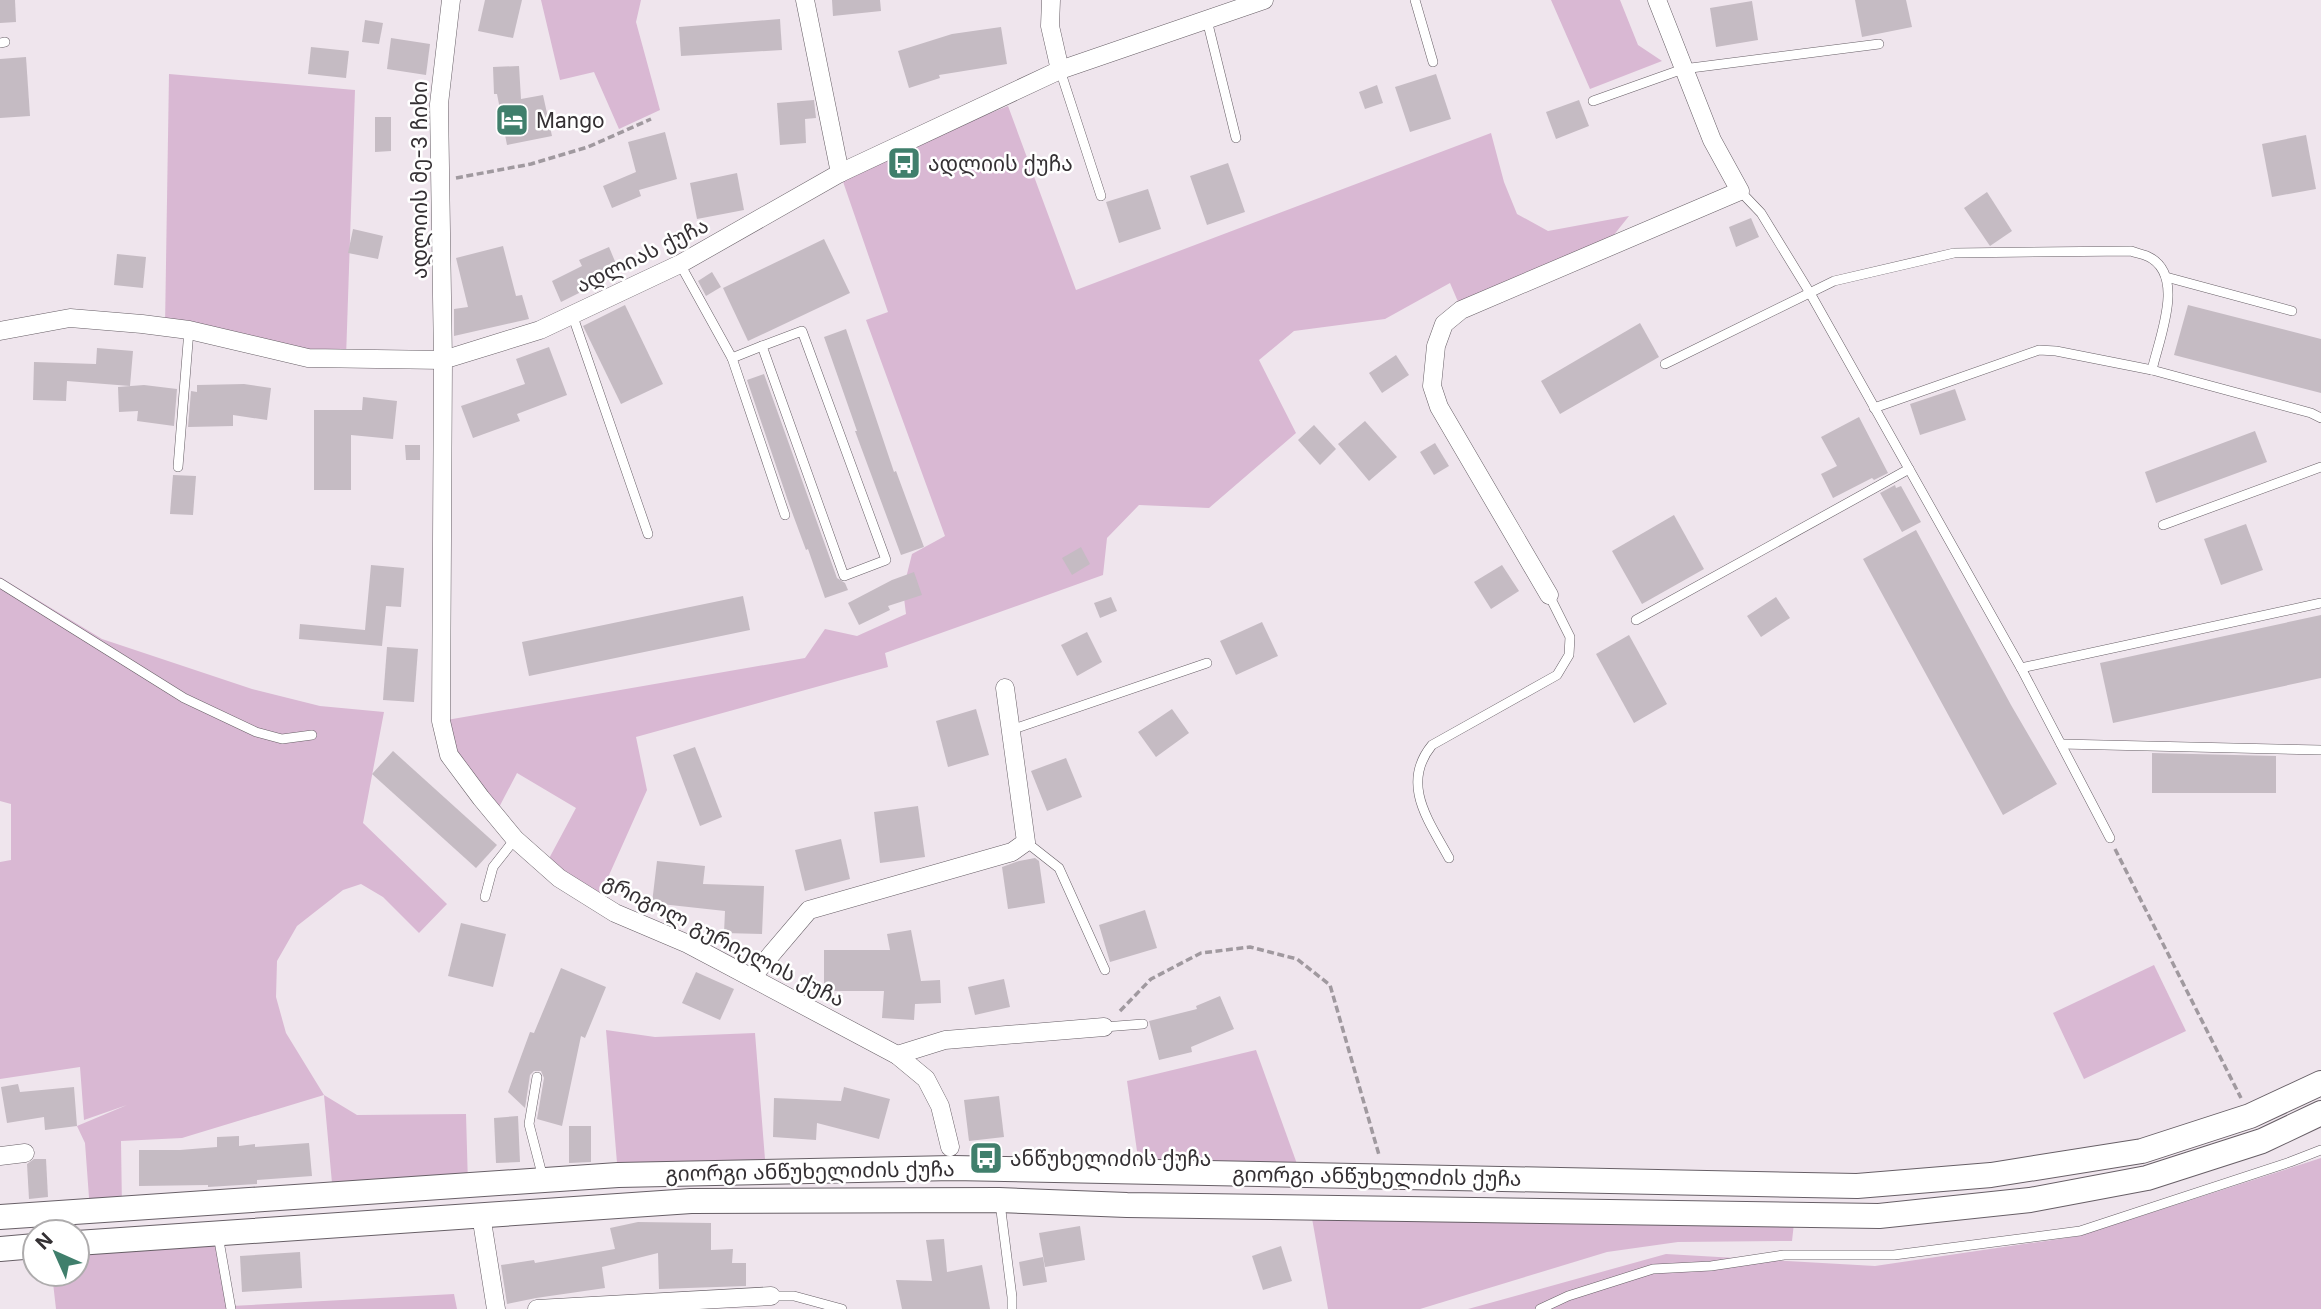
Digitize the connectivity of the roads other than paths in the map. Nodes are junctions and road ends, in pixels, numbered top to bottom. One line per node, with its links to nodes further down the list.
1 (451, 0): 26 (street, ადლიის მე-3 ჩიხი)
2 (804, 0): 14 (street)
3 (1051, 0): 11 (street)
4 (1264, 0): 7 (street, ადლიას ქუჩა)
5 (1415, 0): 9 (lane)
6 (1657, 0): 10 (street)
7 (1207, 20): 11 (street, ადლიას ქუჩა); 13 (lane)
8 (1879, 44): 10 (lane)
9 (1433, 62)
10 (1683, 69): 12 (lane); 15 (street)
11 (1060, 70): 14 (street, ადლიას ქუჩა); 16 (lane)
12 (1593, 101)
13 (1236, 138)
14 (840, 173): 17 (street, ადლიას ქუჩა)
15 (1740, 191): 19 (lane); 38 (street)
16 (1101, 196)
17 (680, 264): 21 (street, ადლიას ქუჩა); 25 (lane)
18 (2166, 277): 19 (lane); 20 (lane); 28 (lane)
19 (1810, 293): 27 (lane); 29 (lane)
20 (2292, 311)
21 (572, 314): 26 (street, ადლიას ქუჩა); 36 (lane)
22 (189, 330): 23 (street, ადლიას ქუჩა); 26 (street, ადლიას ქუჩა); 31 (lane)
23 (0, 331)
24 (762, 346): 24 (lane); 25 (lane)
25 (732, 358): 34 (lane)
26 (443, 360): 49 (street, გრიგოლ გურიელის ქუჩა)
27 (1665, 364)
28 (2152, 370): 29 (lane); 30 (lane)
29 (1874, 408): 33 (lane)
30 (2321, 418)
31 (178, 467)
32 (2321, 467): 35 (lane)
33 (1909, 469): 40 (lane); 42 (lane)
34 (785, 515)
35 (2163, 525)
36 (648, 534)
37 (0, 583): 45 (lane)
38 (1549, 595): 51 (lane)
39 (2321, 603): 42 (lane)
40 (1636, 620)
41 (1207, 663): 44 (lane)
42 (2021, 668): 46 (lane)
43 (1005, 688): 44 (street)
44 (1011, 730): 50 (street)
45 (312, 735)
46 (2061, 744): 47 (lane); 48 (lane)
47 (2321, 750)
48 (2110, 838)
49 (515, 839): 52 (lane); 54 (street, გრიგოლ გურიელის ქუჩა)
50 (1026, 842): 53 (lane); 54 (street)
51 (1449, 858)
52 (485, 897)
53 (1105, 970)
54 (752, 977): 57 (street, გრიგოლ გურიელის ქუჩა)
55 (1143, 1024): 56 (lane)
56 (1104, 1027): 57 (street)
57 (897, 1055): 61 (street, გრიგოლ გურიელის ქუჩა)
58 (537, 1077): 65 (lane)
59 (2321, 1083): 65 (main road, გიორგი ანწუხელიძის ქუჩა)
60 (2321, 1113): 66 (main road, გიორგი ანწუხელიძის ქუჩა)
61 (950, 1147)
62 (2321, 1150): 80 (lane)
63 (25, 1153): 64 (street)
64 (0, 1156)
65 (544, 1180): 68 (main road, გიორგი ანწუხელიძის ქუჩა)
66 (999, 1200): 67 (main road, გიორგი ანწუხელიძის ქუჩა); 79 (lane)
67 (481, 1215): 69 (main road, გიორგი ანწუხელიძის ქუჩა); 76 (street)
68 (0, 1217)
69 (218, 1233): 70 (main road, გიორგი ანწუხელიძის ქუჩა); 75 (lane)
70 (91, 1242)
71 (21, 1247): 72 (main road)
72 (0, 1249)
73 (771, 1296): 74 (street); 78 (lane)
74 (561, 1308): 77 (street)
75 (231, 1309)
76 (496, 1309)
77 (537, 1309)
78 (842, 1309)
79 (1012, 1309)
80 (1540, 1309)

